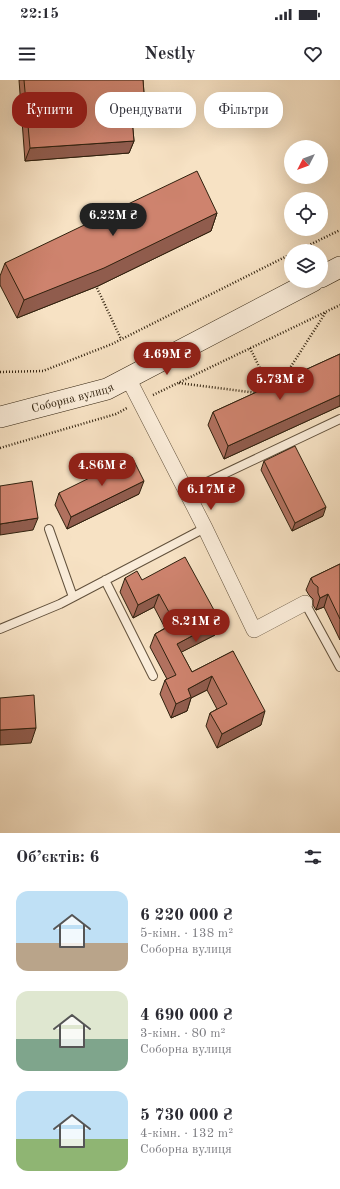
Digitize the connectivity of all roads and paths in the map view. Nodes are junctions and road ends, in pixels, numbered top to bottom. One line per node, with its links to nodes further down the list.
1 (340, 230): 2 (path)
2 (311, 244)
3 (284, 258): 10 (path)
4 (340, 267): 5 (street)
5 (328, 273)
6 (97, 288): 10 (path)
7 (300, 288): 13 (street, Соборна вулиця)
8 (340, 305): 9 (path)
9 (326, 311): 11 (path); 14 (path)
10 (121, 339): 12 (path)
11 (250, 348): 15 (path); 17 (path)
12 (0, 372)
13 (128, 378): 18 (street); 19 (street, Соборна вулиця)
14 (281, 382)
15 (179, 383): 16 (path); 18 (path)
16 (257, 393)
17 (273, 395)
18 (140, 401): 21 (path); 22 (street)
19 (0, 417)
20 (340, 419): 22 (lane)
21 (0, 448)
22 (186, 492): 23 (street)
23 (204, 528): 25 (lane); 27 (street)
24 (49, 529): 26 (lane)
25 (105, 580): 26 (lane); 30 (lane)
26 (72, 597): 28 (lane)
27 (305, 604): 29 (lane)
28 (0, 629)
29 (340, 668)
30 (153, 676)

